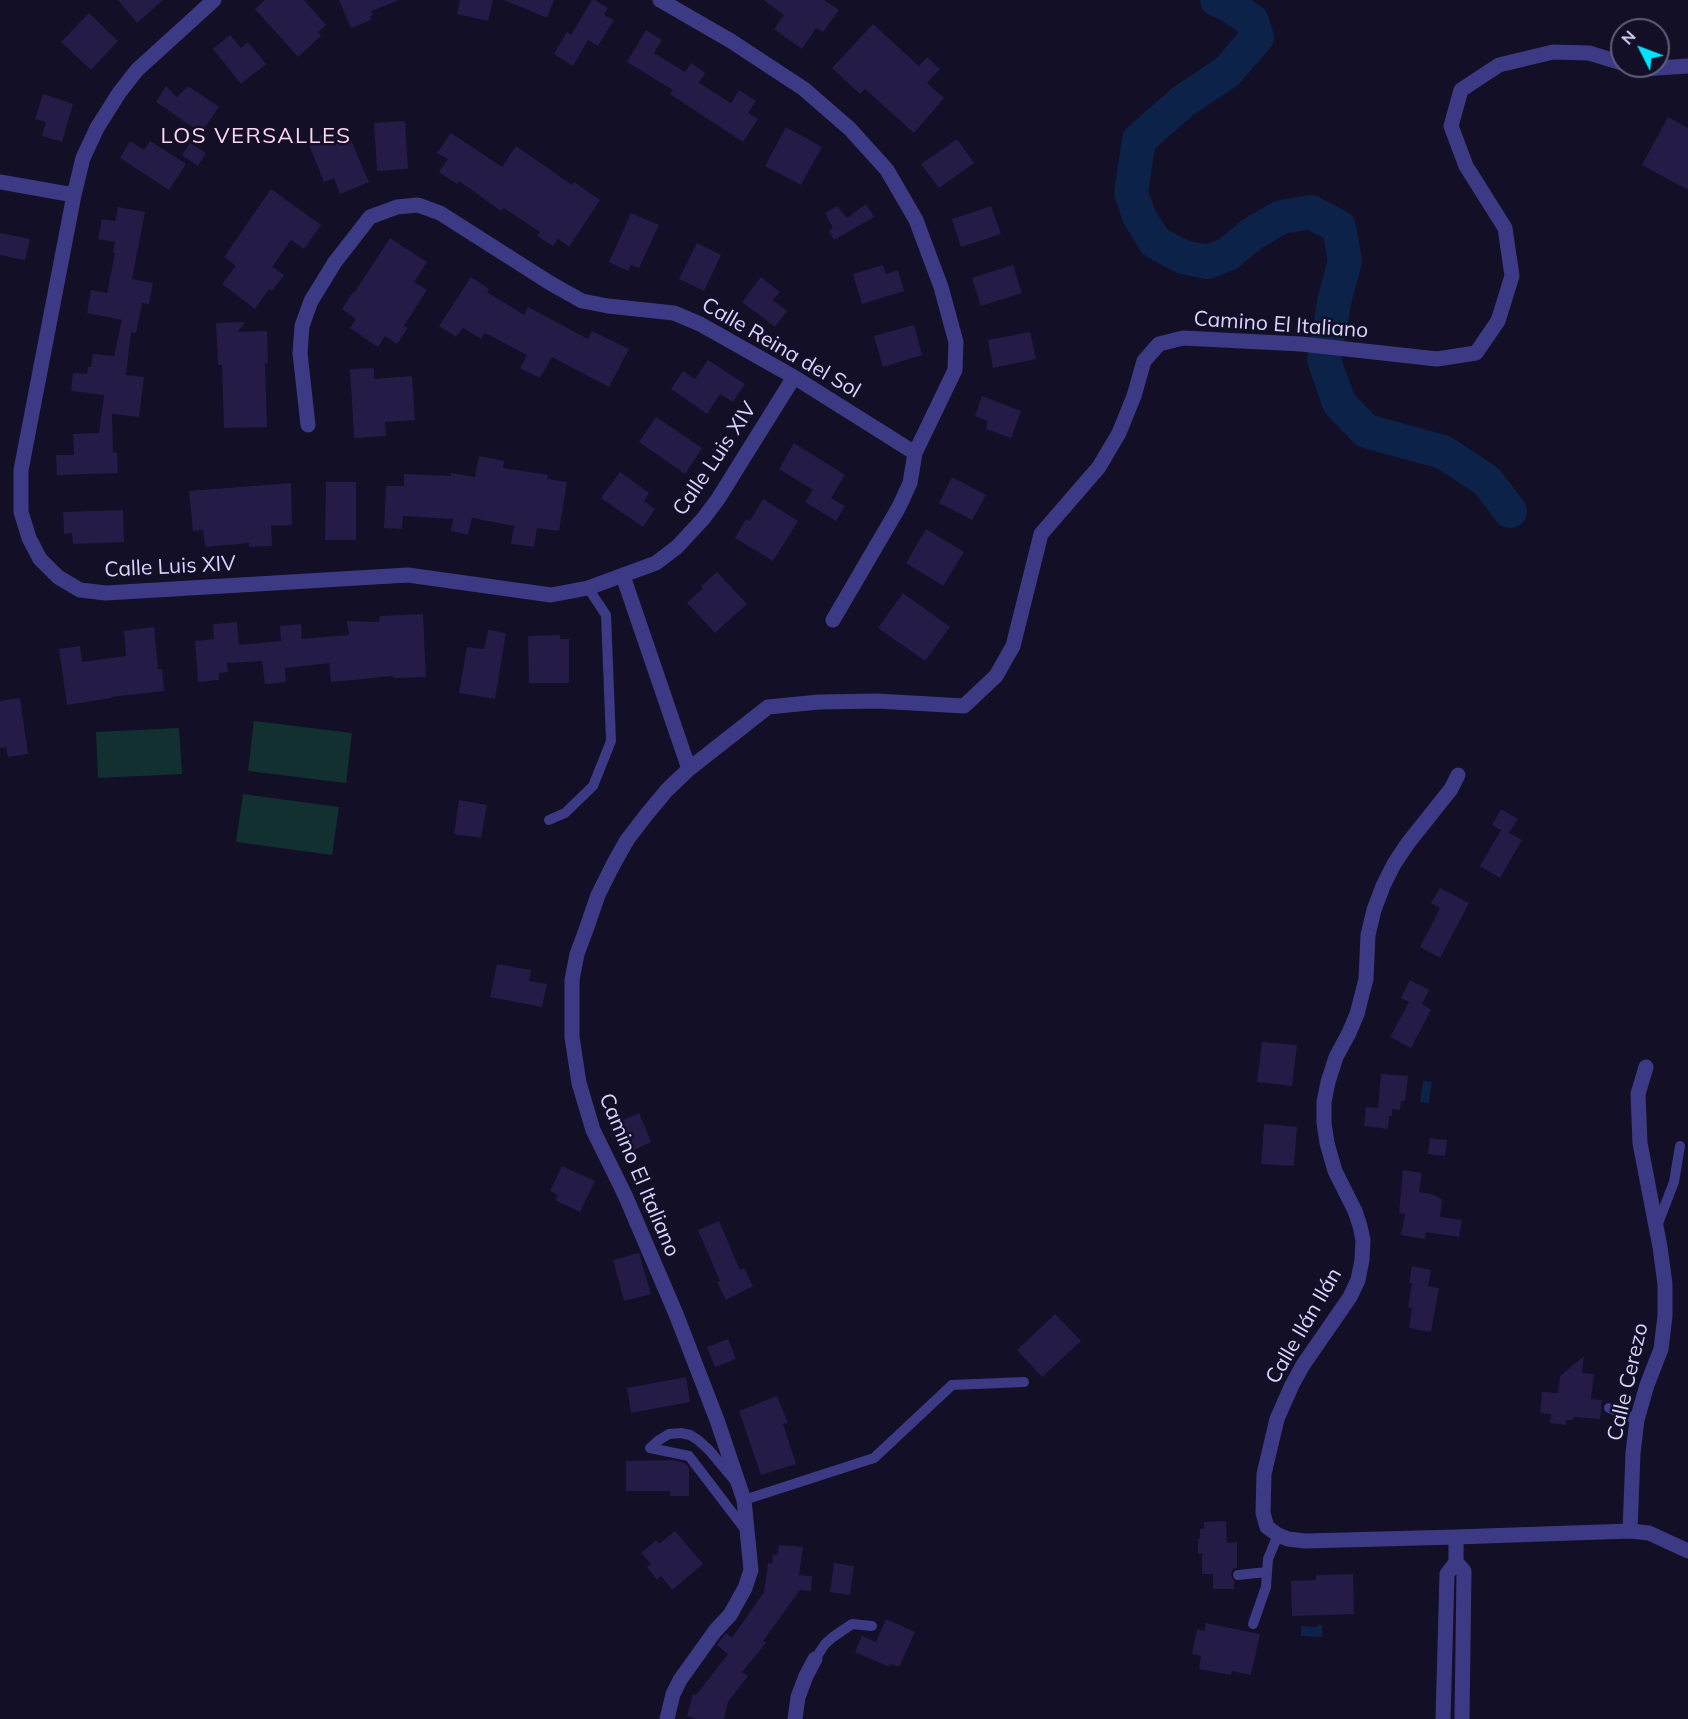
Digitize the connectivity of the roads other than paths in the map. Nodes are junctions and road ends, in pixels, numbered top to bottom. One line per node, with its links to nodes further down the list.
1 (214, 0): 7 (street, Calle Luis XIV)
2 (660, 0): 10 (street)
3 (1610, 59): 14 (street, Camino El Italiano)
4 (1688, 66): 5 (street)
5 (1670, 67)
6 (0, 182): 7 (street)
7 (74, 195): 12 (street, Calle Luis XIV)
8 (794, 377): 9 (street, Calle Reina del Sol); 10 (street, Calle Reina del Sol); 11 (street, Calle Luis XIV)
9 (308, 425)
10 (915, 453): 13 (street)
11 (623, 576): 12 (street, Calle Luis XIV); 14 (street)
12 (588, 588): 16 (lane)
13 (833, 620)
14 (689, 769): 23 (street, Camino El Italiano)
15 (1458, 775): 26 (street, Calle Ilán Ilán)
16 (549, 820)
17 (1646, 1066): 19 (street, Calle Cerezo)
18 (1680, 1146): 19 (lane)
19 (1656, 1228): 22 (street, Calle Cerezo)
20 (1024, 1382): 23 (lane)
21 (1609, 1408): 22 (lane)
22 (1637, 1420): 24 (street, Calle Cerezo)
23 (742, 1493): 25 (street, Camino El Italiano); 25 (lane)
24 (1630, 1531): 27 (street); 28 (street)
25 (747, 1532): 35 (street, Camino El Italiano)
26 (1278, 1534): 27 (street); 30 (lane)
27 (1456, 1537): 29 (street)
28 (1688, 1551)
29 (1456, 1562): 37 (street); 38 (street)
30 (1267, 1572): 31 (lane); 32 (lane)
31 (1238, 1575)
32 (1253, 1624)
33 (872, 1626): 34 (lane)
34 (815, 1659): 36 (street)
35 (667, 1719)
36 (795, 1719)
37 (1443, 1719)
38 (1462, 1719)

